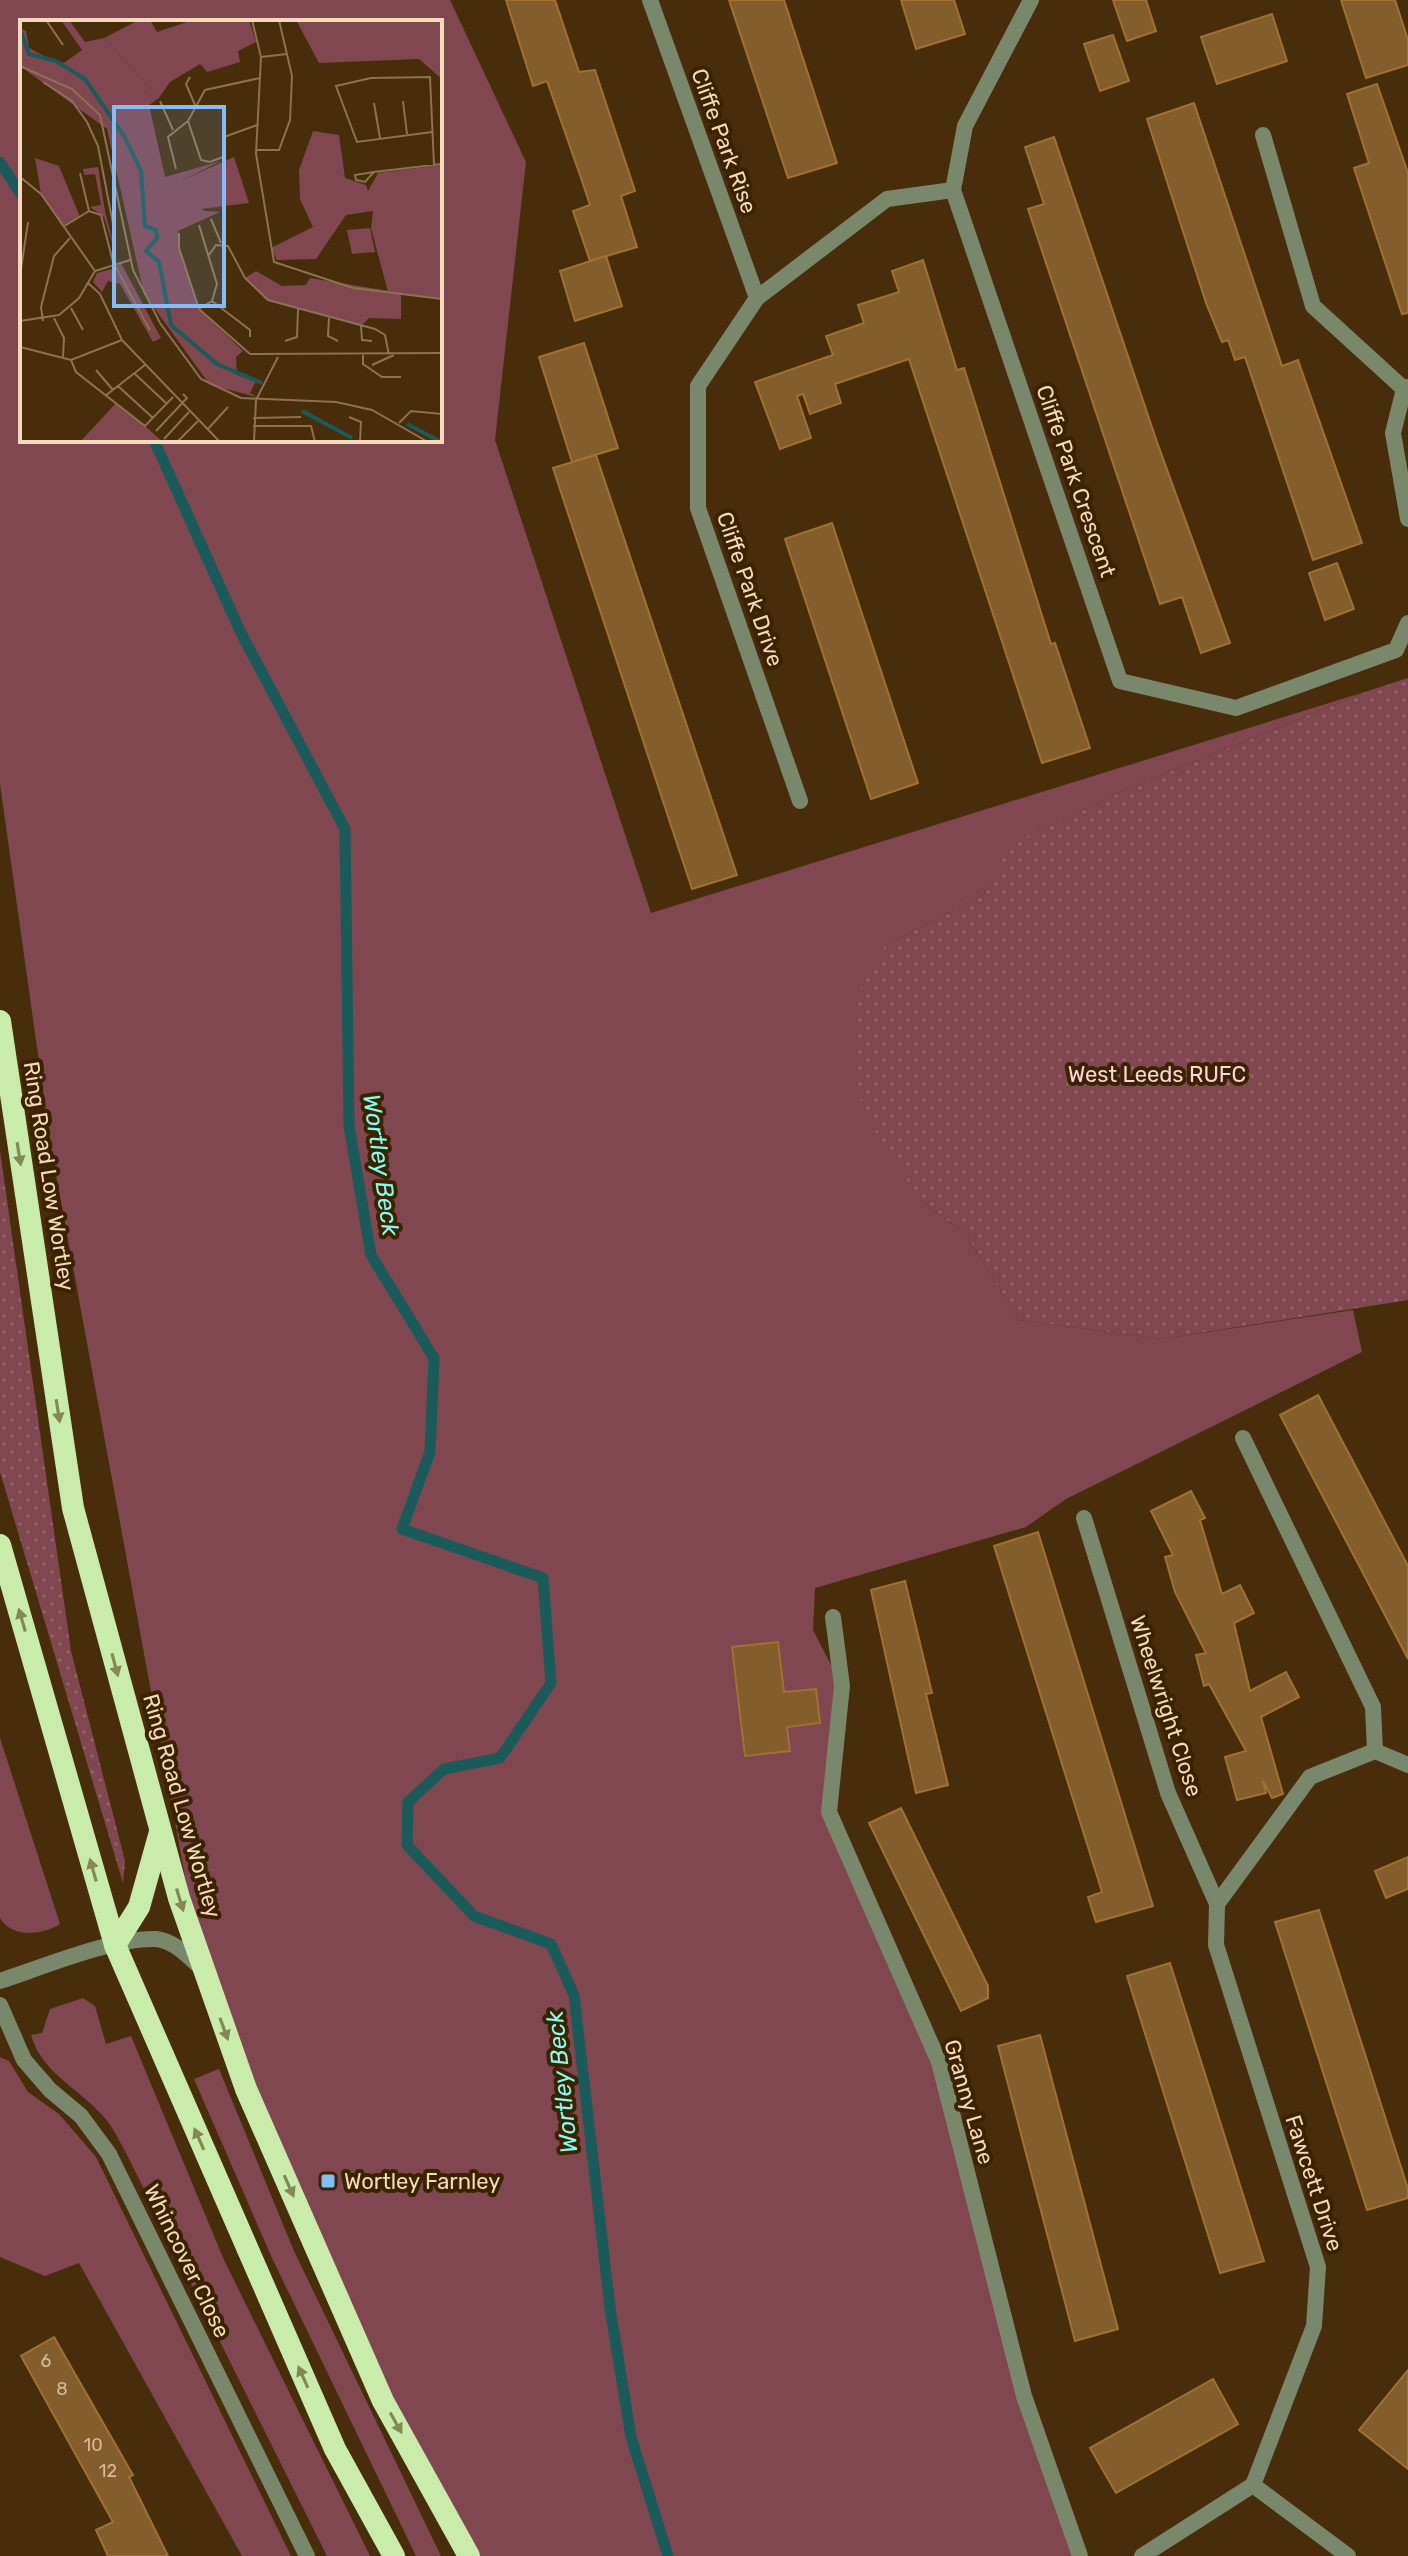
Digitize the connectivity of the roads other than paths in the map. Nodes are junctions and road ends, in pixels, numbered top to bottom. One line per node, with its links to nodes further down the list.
1 (650, 0): 5 (street, Cliffe Park Rise)
2 (1031, 0): 4 (street, Cliffe Park Crescent)
3 (1263, 135): 6 (street)
4 (953, 190): 5 (street, Cliffe Park Drive); 8 (street, Cliffe Park Crescent)
5 (757, 298): 9 (street, Cliffe Park Drive)
6 (1406, 388): 7 (street)
7 (1408, 519)
8 (1408, 623)
9 (800, 801)
10 (0, 1021): 17 (highway, Ring Road Low Wortley, one-way to 17)
11 (1243, 1438): 15 (street)
12 (1084, 1518): 18 (street, Wheelwright Close)
13 (0, 1545): 19 (highway, one-way to 13)
14 (833, 1617): 27 (street, Granny Lane)
15 (1375, 1751): 16 (street); 18 (street)
16 (1408, 1765)
17 (161, 1831): 19 (highway); 20 (highway, Ring Road Low Wortley, one-way to 20)
18 (1217, 1904): 23 (street, Fawcett Drive)
19 (115, 1945): 20 (street); 21 (street); 25 (highway, one-way to 19)
20 (202, 1969): 26 (highway, Ring Road Low Wortley, one-way to 26)
21 (0, 1981)
22 (0, 2005): 24 (street, Whincover Close)
23 (1253, 2485): 28 (street); 29 (street)
24 (307, 2556)
25 (394, 2556)
26 (469, 2556)
27 (1080, 2556)
28 (1142, 2556)
29 (1348, 2556)

